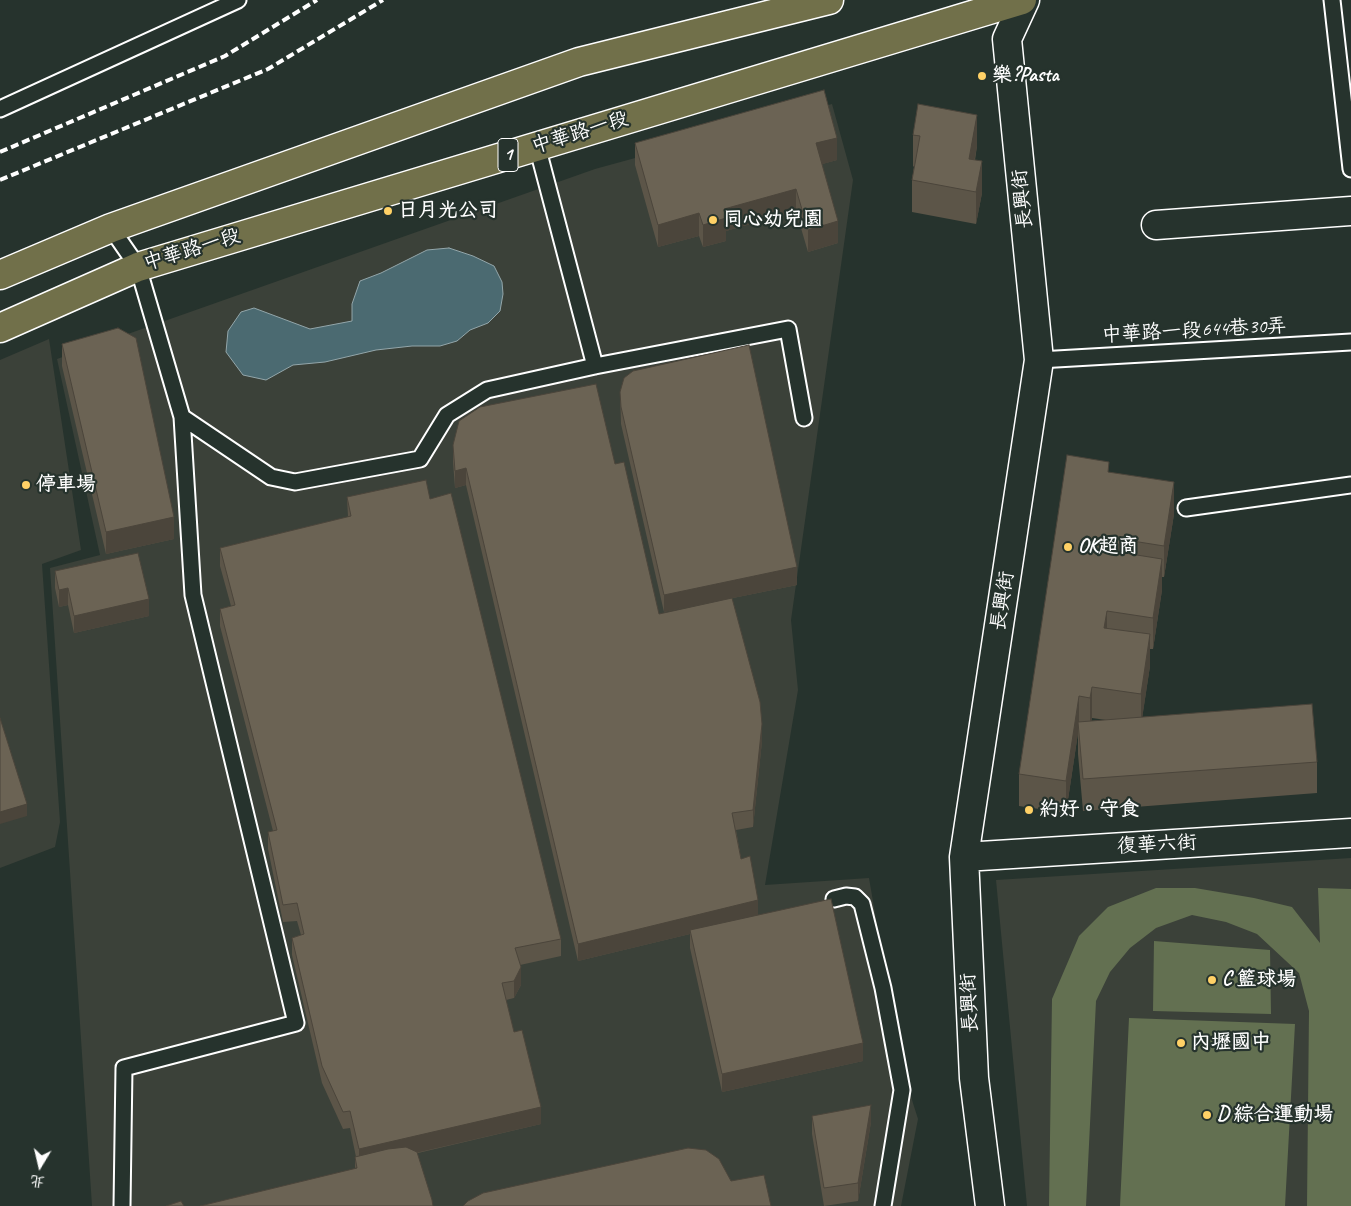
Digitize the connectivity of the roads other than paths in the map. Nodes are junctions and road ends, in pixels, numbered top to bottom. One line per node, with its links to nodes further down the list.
1 (238, 0): 5 (lane)
2 (829, 0): 10 (main road)
3 (1024, 0): 6 (main road, 中華路一段 / 1); 15 (street, 長興街)
4 (1332, 0): 7 (lane)
5 (0, 109)
6 (537, 146): 11 (main road, 中華路一段 / 1); 16 (lane)
7 (1351, 170)
8 (1351, 211): 9 (street)
9 (1156, 225)
10 (111, 228): 11 (lane); 12 (main road)
11 (138, 267): 13 (main road, 中華路一段 / 1); 17 (lane)
12 (0, 275)
13 (0, 328)
14 (1351, 342): 15 (lane, 中華路一段644巷30弄)
15 (1039, 360): 22 (street, 長興街)
16 (595, 366): 17 (lane); 18 (lane)
17 (182, 417): 24 (lane)
18 (804, 418)
19 (1351, 485): 20 (lane)
20 (1186, 508)
21 (1351, 833): 22 (street, 復華六街)
22 (964, 857): 26 (street, 長興街)
23 (834, 899): 25 (lane)
24 (122, 1206)
25 (883, 1206)
26 (990, 1206)

